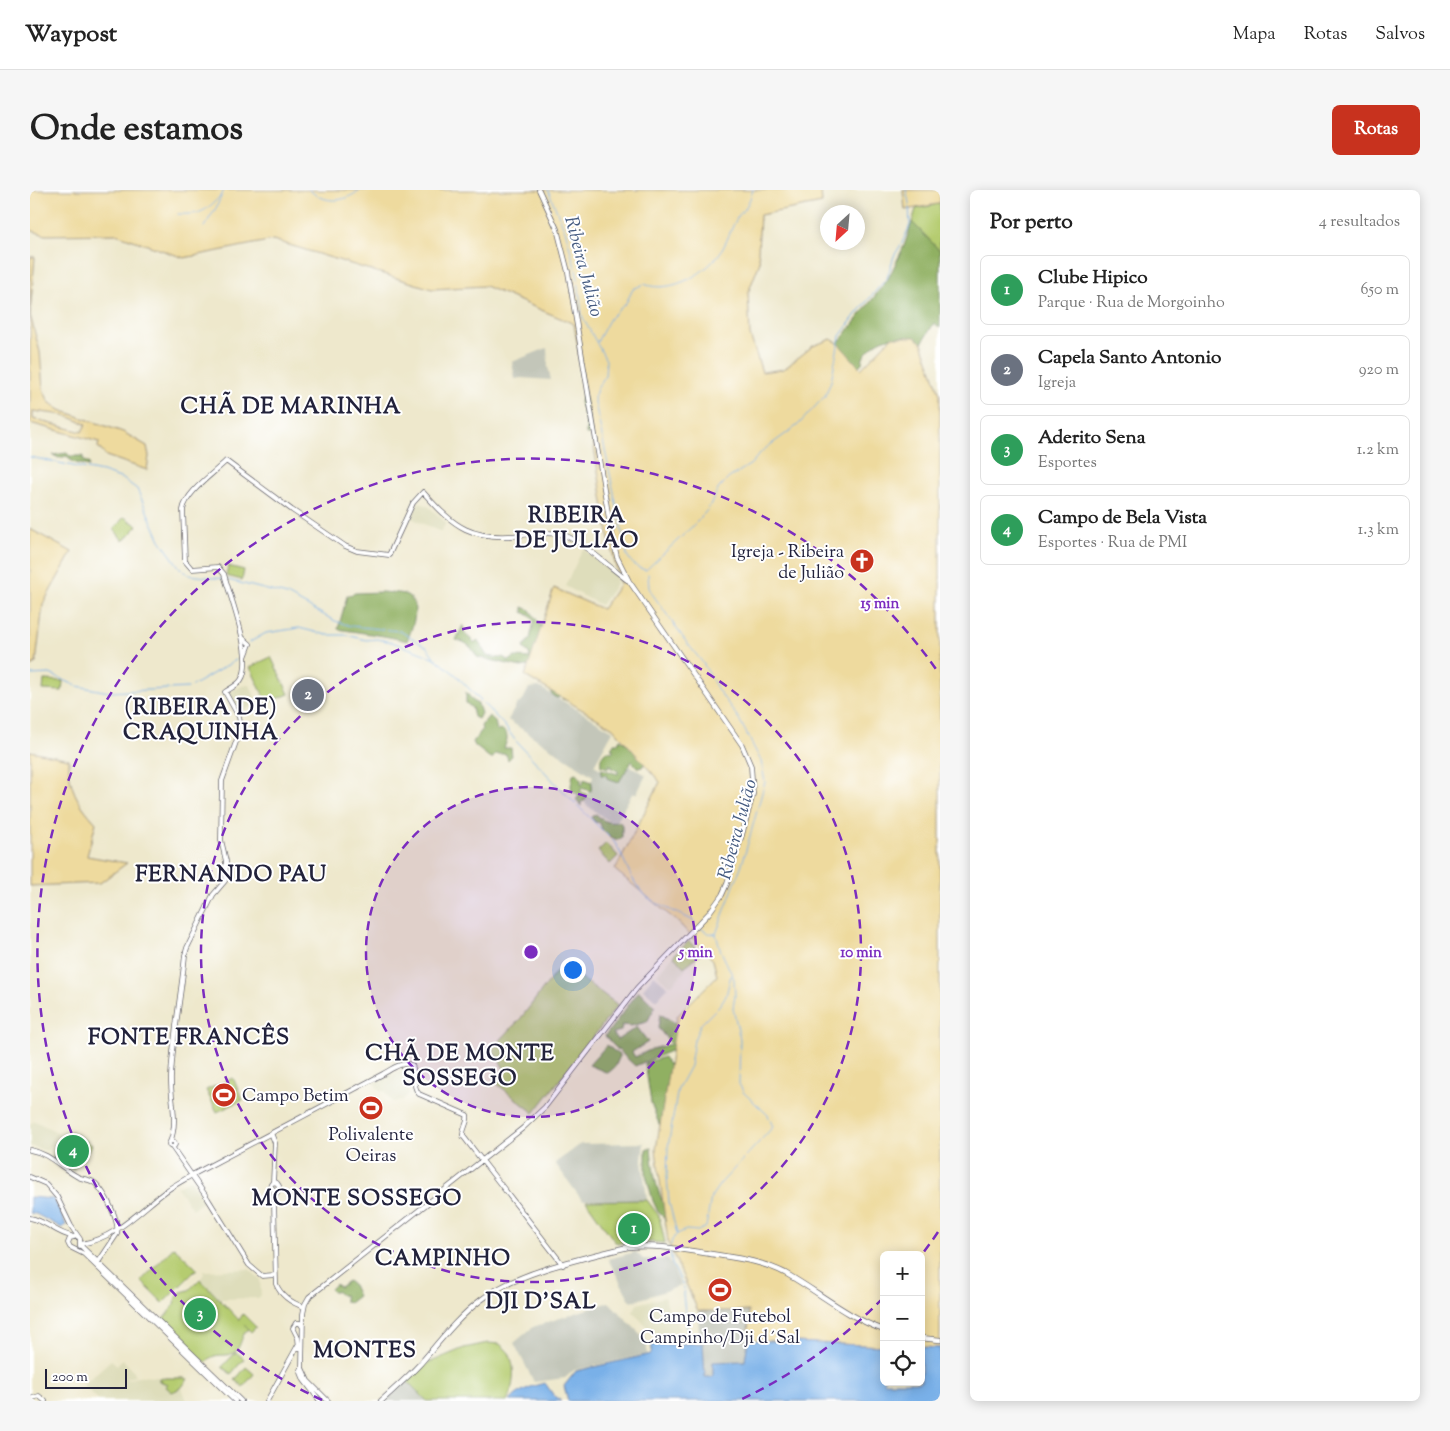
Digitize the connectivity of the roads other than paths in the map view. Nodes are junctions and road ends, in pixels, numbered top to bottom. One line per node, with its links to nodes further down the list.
1 (538, 190): 2 (street)
2 (629, 581): 5 (street); 6 (street)
3 (272, 1133): 5 (street); 6 (street); 8 (street)
4 (30, 1150): 11 (street)
5 (482, 1160): 18 (street); 20 (street)
6 (192, 1175): 11 (street); 19 (street)
7 (30, 1177): 13 (street)
8 (275, 1182): 9 (street); 9 (street)
9 (275, 1190): 19 (street)
10 (30, 1218): 12 (street)
11 (118, 1229): 15 (street); 17 (street)
12 (59, 1232): 13 (street); 14 (street)
13 (75, 1237): 14 (street); 15 (street); 16 (street)
14 (68, 1241): 16 (street)
15 (91, 1241): 16 (street)
16 (79, 1246): 17 (street); 32 (street)
17 (97, 1264): 33 (street)
18 (563, 1265): 24 (main road); 36 (main road)
19 (274, 1275): 20 (street)
20 (304, 1307): 21 (street)
21 (303, 1314): 22 (street); 23 (street)
22 (296, 1323): 23 (street); 25 (street)
23 (301, 1328): 25 (street); 35 (street)
24 (880, 1328)
25 (295, 1332): 28 (street)
26 (925, 1338): 27 (main road)
27 (940, 1340)
28 (298, 1342): 34 (street); 35 (street)
29 (32, 1399): 30 (street)
30 (41, 1399): 31 (street)
31 (45, 1401)
32 (235, 1401)
33 (241, 1401)
34 (267, 1401)
35 (324, 1401)
36 (381, 1401)

